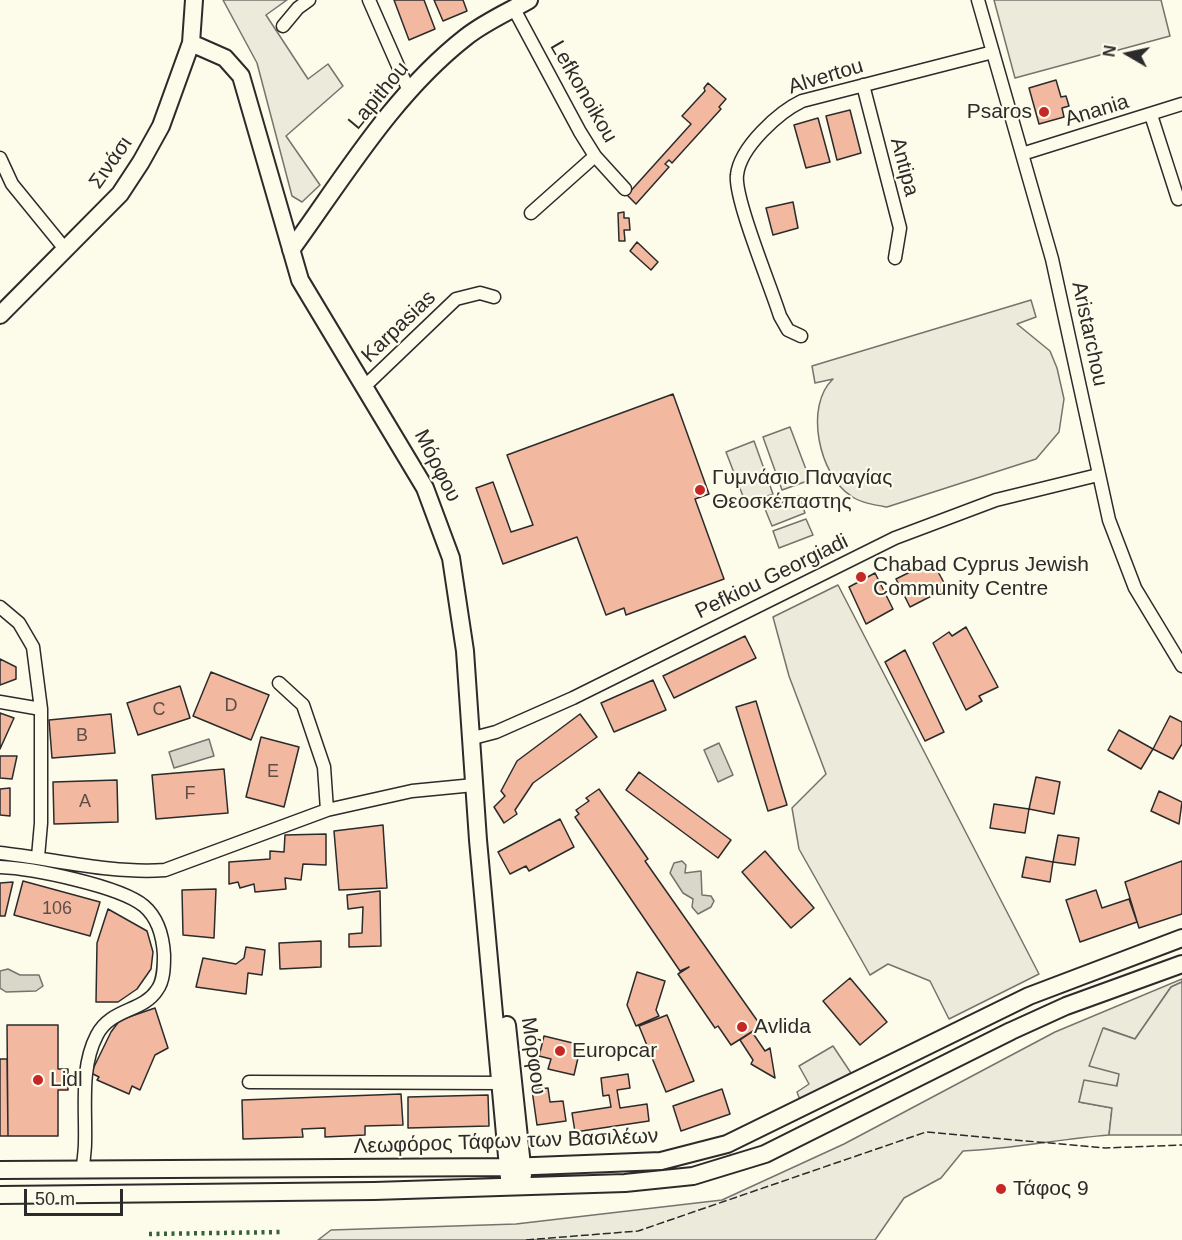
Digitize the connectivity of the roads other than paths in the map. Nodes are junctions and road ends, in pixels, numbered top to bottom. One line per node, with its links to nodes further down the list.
1 (194, 0): 8 (main road, Σινάσι)
2 (309, 0): 7 (street)
3 (369, 0): 11 (street)
4 (529, 0): 6 (main road, Lapithou)
5 (978, 0): 9 (street, Aristarchou)
6 (514, 9): 11 (main road, Lapithou); 15 (street, Lefkonoikou)
7 (283, 26)
8 (191, 43): 20 (main road, Σινάσι); 21 (main road, Μόρφου)
9 (993, 52): 10 (street, Alvertou); 14 (street, Aristarchou)
10 (863, 85): 22 (street, Antipa); 25 (street, Alvertou)
11 (409, 91): 21 (main road, Lapithou)
12 (1182, 104): 13 (street, Anania)
13 (1151, 115): 14 (street, Anania); 18 (street)
14 (1022, 154): 27 (street, Aristarchou)
15 (595, 156): 17 (street, Lefkonoikou); 19 (street)
16 (0, 158): 20 (street)
17 (625, 189)
18 (1178, 199)
19 (531, 213)
20 (65, 249): 24 (main road, Σινάσι)
21 (291, 250): 26 (main road, Μόρφου)
22 (895, 258)
23 (495, 297): 26 (street, Karpasias)
24 (0, 315)
25 (801, 336)
26 (365, 386): 33 (main road, Μόρφου)
27 (1098, 475): 29 (street, Aristarchou); 33 (street, Pefkiou Georgiadi)
28 (0, 607): 32 (street)
29 (1182, 666)
30 (279, 683): 35 (street)
31 (0, 702): 32 (street)
32 (41, 709): 37 (street)
33 (473, 738): 34 (main road, Μόρφου)
34 (474, 785): 35 (street); 41 (main road, Μόρφου)
35 (327, 810): 37 (street)
36 (0, 853): 37 (street)
37 (38, 857)
38 (0, 867): 46 (street)
39 (1182, 938): 44 (main road, Λεωφόρος Τάφων των Βασιλέων)
40 (1182, 964): 47 (main road, Λεωφόρος Τάφων των Βασιλέων)
41 (491, 970): 43 (main road, Μόρφου); 44 (main road, Μόρφου)
42 (249, 1082): 43 (street)
43 (503, 1083): 44 (main road, Μόρφου)
44 (516, 1167): 46 (main road, Λεωφόρος Τάφων των Βασιλέων); 47 (main road, Μόρφου)
45 (0, 1170): 46 (main road, Λεωφόρος Τάφων των Βασιλέων)
46 (83, 1170)
47 (517, 1185): 48 (main road, Λεωφόρος Τάφων των Βασιλέων)
48 (0, 1195)

